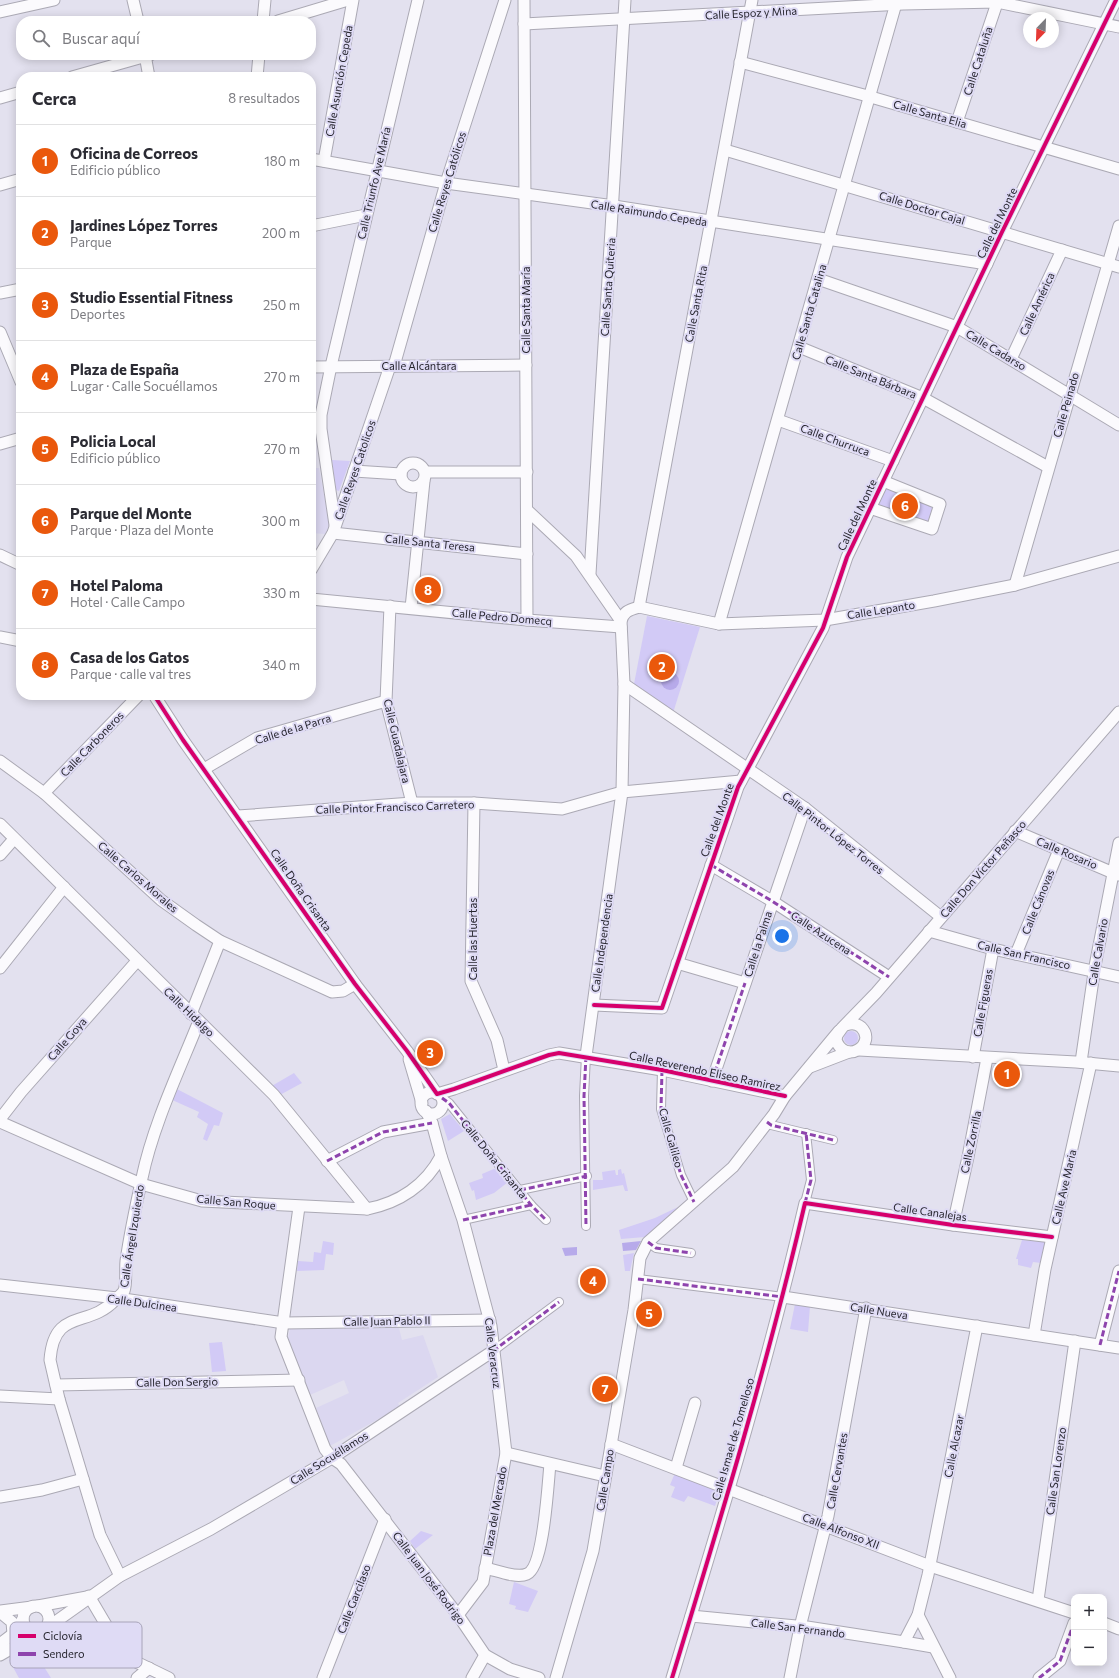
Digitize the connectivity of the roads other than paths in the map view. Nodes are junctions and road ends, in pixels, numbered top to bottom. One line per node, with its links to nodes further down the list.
1 (54, 0): 14 (street)
2 (133, 0): 16 (street)
3 (265, 0): 17 (street)
4 (348, 0): 18 (street)
5 (353, 0): 37 (street, Calle Asunción Cepeda)
6 (418, 0): 39 (street, Calle Triunfo Ave María)
7 (505, 0): 41 (street, Calle Reyes Católicos)
8 (524, 0): 20 (street, Calle Santa María)
9 (625, 0): 19 (street, Calle Santa Quiteria)
10 (752, 0): 15 (street, Calle Santa Rita)
11 (1116, 0): 21 (street, Calle del Monte)
12 (998, 1): 13 (street, Calle Espoz y Mina); 21 (street, Calle Espoz y Mina); 33 (street, Calle Cataluña)
13 (896, 2): 15 (street, Calle Espoz y Mina); 31 (street, Calle Santa Catalina)
14 (0, 12)
15 (750, 13): 19 (street, Calle Espoz y Mina); 26 (street, Calle Santa Rita)
16 (137, 16)
17 (263, 16)
18 (295, 16)
19 (624, 19): 20 (street, Calle Espoz y Mina); 45 (street, Calle Santa Quiteria)
20 (524, 24): 44 (street, Calle Santa María)
21 (1105, 24): 22 (street, Calle Espoz y Mina); 34 (street, Calle del Monte)
22 (1119, 27)
23 (129, 60): 27 (street)
24 (147, 60): 28 (street)
25 (259, 60): 29 (street)
26 (740, 62): 31 (street, Calle Santa Elia); 35 (street, Calle Santa Rita)
27 (89, 72)
28 (148, 72)
29 (257, 72)
30 (16, 93): 32 (street)
31 (870, 97): 33 (street, Calle Santa Elia); 43 (street, Calle Santa Catalina)
32 (0, 98)
33 (957, 122): 34 (street, Calle Santa Elia)
34 (1044, 148): 38 (street, Calle Santa Elia); 50 (street, Calle del Monte)
35 (725, 150): 43 (street, Calle Doctor Cajal); 47 (street, Calle Santa Rita)
36 (316, 160): 37 (street, Calle Raimundo Cepeda)
37 (324, 161): 39 (street, Calle Raimundo Cepeda)
38 (1119, 169)
39 (376, 171): 41 (street, Calle Raimundo Cepeda); 46 (street, Calle Triunfo Ave María)
40 (16, 180): 42 (street)
41 (446, 183): 44 (street, Calle Raimundo Cepeda); 65 (street, Calle Reyes Católicos)
42 (0, 185)
43 (845, 185): 50 (street, Calle Doctor Cajal); 51 (street, Calle Santa Catalina)
44 (526, 194): 45 (street, Calle Raimundo Cepeda); 63 (street, Calle Santa María)
45 (614, 206): 47 (street, Calle Raimundo Cepeda); 90 (street, Calle Santa Quiteria)
46 (366, 215): 48 (street); 64 (street, Calle Triunfo Ave María)
47 (712, 223): 51 (street, Calle Raimundo Cepeda); 94 (street, Calle Santa Rita)
48 (316, 225)
49 (1119, 226): 54 (street, Calle Peinado)
50 (1002, 232): 52 (street, Calle Doctor Cajal); 53 (street, Calle del Monte)
51 (829, 240): 53 (street, Calle Raimundo Cepeda); 56 (street, Calle Santa Catalina)
52 (1062, 250): 54 (street, Calle Doctor Cajal); 62 (street, Calle América)
53 (987, 264): 59 (street, Calle del Monte)
54 (1107, 264): 55 (street, Calle Doctor Cajal); 68 (street, Calle Peinado)
55 (1119, 267)
56 (818, 279): 59 (street, Calle Cadarso); 61 (street, Calle Santa Catalina)
57 (16, 290): 58 (street)
58 (0, 293)
59 (957, 327): 62 (street, Calle Cadarso); 69 (street, Calle del Monte)
60 (1, 337): 67 (street)
61 (798, 347): 69 (street, Calle Santa Bárbara); 70 (street, Calle Santa Catalina)
62 (1011, 359): 68 (street, Calle Cadarso)
63 (526, 365): 65 (street, Calle Alcántara); 77 (street, Calle Santa María)
64 (330, 366): 65 (street, Calle Alcántara); 66 (street, Calle Alcántara); 83 (street, Calle Triunfo Ave María)
65 (392, 366): 76 (street, Calle Reyes Catolicos)
66 (316, 367)
67 (16, 371)
68 (1068, 395): 71 (street, Calle Cadarso); 75 (street, Calle Peinado)
69 (923, 398): 74 (street, Calle del Monte); 75 (street, Calle Santa Bárbara)
70 (778, 420): 74 (street, Calle Churruca); 99 (street, Calle Santa Catalina)
71 (1119, 424)
72 (16, 439): 73 (street)
73 (0, 444)
74 (893, 461): 80 (street, Calle del Monte)
75 (1048, 467): 91 (street, Calle Peinado)
76 (354, 471): 78 (street); 83 (street, Calle Reyes Catolicos)
77 (527, 472): 79 (street); 82 (street, Calle Santa María)
78 (401, 474): 79 (street); 79 (street)
79 (424, 476): 84 (street)
80 (884, 480): 81 (street, Calle del Monte); 81 (street)
81 (870, 508): 97 (street, Calle del Monte)
82 (527, 510): 85 (street, Calle Santa María); 90 (street)
83 (334, 529): 84 (street, Calle Santa Teresa); 88 (street, Calle Reyes Catolicos)
84 (418, 542): 85 (street, Calle Santa Teresa); 95 (street)
85 (527, 554): 96 (street, Calle Santa María)
86 (0, 555): 89 (street)
87 (1119, 556): 91 (street, Calle Lepanto)
88 (316, 561)
89 (16, 563)
90 (590, 574): 98 (street)
91 (1015, 585): 97 (street, Calle Lepanto)
92 (316, 599): 93 (street, Calle Pedro Domecq)
93 (390, 606): 95 (street, Calle Pedro Domecq); 105 (street, Calle Guadalajara)
94 (639, 607): 98 (street); 99 (street, Calle Lepanto)
95 (411, 608): 96 (street, Calle Pedro Domecq)
96 (527, 620): 98 (street, Calle Pedro Domecq)
97 (825, 620): 99 (street, Calle Lepanto); 109 (street, Calle del Monte)
98 (621, 624): 102 (street, Calle Independencia)
99 (719, 624)
100 (0, 637): 101 (street)
101 (16, 640)
102 (624, 684): 109 (street, Calle Pintor López Torres); 112 (street, Calle Independencia)
103 (134, 700): 111 (street, Calle Carboneros)
104 (157, 700): 108 (street, Calle Doña Crisanta)
105 (386, 701): 108 (street, Calle de la Parra); 114 (street, Calle Guadalajara)
106 (1119, 712): 118 (street, Calle Don Víctor Peñasco)
107 (0, 761): 111 (street, Calle Carlos Morales)
108 (204, 769): 116 (street, Calle Doña Crisanta)
109 (747, 769): 110 (street, Calle del Monte); 115 (street, Calle Pintor López Torres)
110 (741, 781): 112 (street, Calle Pintor Francisco Carretero); 123 (street, Calle del Monte)
111 (44, 792): 129 (street, Calle Carlos Morales)
112 (622, 792): 113 (street, Calle Pintor Francisco Carretero); 140 (street, Calle Independencia)
113 (474, 803): 114 (street, Calle Pintor Francisco Carretero); 151 (street, Calle las Huertas)
114 (412, 804): 116 (street, Calle Pintor Francisco Carretero)
115 (805, 808): 126 (street, Calle la Palma); 127 (street, Calle Pintor López Torres)
116 (238, 816): 139 (street, Calle Doña Crisanta)
117 (0, 824): 119 (street, Calle Hidalgo)
118 (1015, 831): 121 (street, Calle Rosario); 127 (street, Calle Don Víctor Peñasco)
119 (14, 839): 122 (street); 125 (street, Calle Hidalgo)
120 (1119, 843): 124 (street, Calle Calvario)
121 (1059, 850): 124 (street, Calle Rosario); 131 (street, Calle Cánovas)
122 (0, 856)
123 (711, 865): 126 (street, Calle Azucena); 133 (street, Calle del Monte)
124 (1116, 874): 135 (street, Calle Calvario)
125 (64, 887): 132 (street, Calle Hidalgo); 134 (street)
126 (772, 901): 136 (street, Calle Azucena); 138 (street, Calle la Palma)
127 (941, 917): 128 (street, Calle Don Víctor Peñasco)
128 (929, 931): 130 (street, Calle San Francisco); 136 (street, Calle Don Víctor Peñasco)
129 (220, 941): 139 (street, Calle Carlos Morales); 141 (street, Calle Ángel Izquierdo)
130 (993, 949): 131 (street, Calle San Francisco); 146 (street, Calle Figueras)
131 (1016, 954): 135 (street, Calle San Francisco)
132 (136, 961): 141 (street, Calle Hidalgo); 157 (street, Calle Goya)
133 (676, 964): 138 (street); 140 (street, Calle del Monte)
134 (0, 968)
135 (1094, 971): 137 (street, Calle San Francisco); 148 (street, Calle Calvario)
136 (889, 977): 142 (street, Calle Don Víctor Peñasco)
137 (1119, 977)
138 (745, 983): 153 (street, Calle la Palma)
139 (355, 984): 143 (street, Calle Doña Crisanta)
140 (594, 1005): 145 (street, Calle Independencia)
141 (195, 1018): 163 (street, Calle Hidalgo); 165 (street, Calle Ángel Izquierdo)
142 (842, 1028): 144 (street); 144 (street); 150 (street, Calle Don Víctor Peñasco)
143 (407, 1050): 154 (street, Calle Doña Crisanta); 156 (street, Calle Doña Crisanta)
144 (854, 1051): 146 (street); 150 (street)
145 (586, 1056): 151 (street, Calle Reverendo Eliseo Ramirez); 152 (street, Calle Reverendo Eliseo Ramirez); 164 (street, Calle Independencia)
146 (974, 1057): 147 (street)
147 (987, 1058): 148 (street); 174 (street, Calle Zorrilla)
148 (1086, 1062): 149 (street); 176 (street, Calle Ave Maria)
149 (1119, 1066)
150 (810, 1067): 155 (street, Calle Don Víctor Peñasco)
151 (504, 1070): 154 (street, Calle Reverendo Eliseo Ramirez)
152 (662, 1070): 153 (street, Calle Reverendo Eliseo Ramirez); 167 (street, Calle Galileo)
153 (712, 1081): 155 (street, Calle Reverendo Eliseo Ramirez)
154 (440, 1096): 156 (street); 156 (street); 166 (street, Calle Doña Crisanta)
155 (785, 1096): 159 (street, Calle Don Víctor Peñasco)
156 (424, 1107): 158 (street, Calle Veracruz)
157 (0, 1120): 165 (street, Calle San Roque)
158 (432, 1122): 162 (street, Calle Veracruz); 163 (street)
159 (767, 1122): 160 (street); 167 (street, Calle Don Víctor Peñasco)
160 (806, 1133): 161 (street); 168 (street, Calle Ismael de Tomelloso)
161 (834, 1140)
162 (441, 1156): 171 (street, Calle San Roque); 172 (street, Calle Veracruz)
163 (327, 1161): 171 (street, Calle Hidalgo)
164 (587, 1176): 166 (street); 175 (street, Calle Independencia)
165 (141, 1184): 170 (street, Calle San Roque); 183 (street, Calle Ángel Izquierdo)
166 (520, 1190): 169 (street, Calle Doña Crisanta)
167 (694, 1202): 177 (street, Calle Don Víctor Peñasco)
168 (805, 1203): 174 (street, Calle Canalejas); 182 (street, Calle Ismael de Tomelloso)
169 (531, 1205): 172 (street); 173 (street, Calle Doña Crisanta)
170 (299, 1207): 171 (street, Calle San Roque); 187 (street, Calle Juan José Rodrigo)
171 (367, 1209)
172 (464, 1220): 186 (street, Calle Veracruz)
173 (546, 1220)
174 (953, 1225): 176 (street, Calle Canalejas)
175 (586, 1226)
176 (1052, 1238): 189 (street, Calle Ave Maria)
177 (648, 1242): 178 (street); 180 (street, Calle Don Víctor Peñasco)
178 (691, 1253)
179 (1119, 1271): 191 (street)
180 (638, 1279): 182 (street, Calle Nueva); 199 (street, Calle Campo)
181 (0, 1285): 183 (street, Calle Dulcinea)
182 (783, 1297): 185 (street, Calle Nueva); 206 (street, Calle Ismael de Tomelloso)
183 (117, 1298): 187 (street, Calle Dulcinea); 195 (street, Calle Ángel Izquierdo)
184 (559, 1302): 193 (street, Calle Socuéllamos)
185 (866, 1308): 188 (street, Calle Nueva); 209 (street, Calle Cervantes)
186 (490, 1320): 187 (street, Calle Juan Pablo II); 193 (street, Calle Veracruz)
187 (284, 1323): 194 (street, Calle Juan José Rodrigo)
188 (977, 1326): 189 (street, Calle Nueva); 210 (street, Calle Alcazar)
189 (1034, 1335): 190 (street, Calle Nueva)
190 (1075, 1341): 191 (street, Calle Nueva); 214 (street, Calle San Lorenzo)
191 (1100, 1345): 192 (street, Calle Nueva)
192 (1119, 1348)
193 (493, 1351): 200 (street, Calle Veracruz); 201 (street, Calle Socuéllamos)
194 (299, 1380): 195 (street, Calle Don Sergio); 201 (street, Calle Juan José Rodrigo)
195 (56, 1385): 197 (street, Calle Ángel Izquierdo)
196 (0, 1396): 197 (street)
197 (60, 1399): 205 (street, Calle Ángel Izquierdo)
198 (695, 1403): 203 (street)
199 (611, 1444): 203 (street, Calle Alfonso XII); 204 (street, Calle Campo)
200 (506, 1453): 202 (street); 211 (street, Plaza del Mercado)
201 (332, 1458): 208 (street, Calle Juan José Rodrigo); 212 (street, Calle Socuéllamos)
202 (550, 1464): 204 (street); 211 (street, Plaza del Mercado)
203 (676, 1468): 206 (street, Calle Alfonso XII)
204 (605, 1476): 246 (street, Calle Campo)
205 (83, 1479): 207 (street); 212 (street, Calle Ángel Izquierdo)
206 (729, 1488): 209 (street, Calle Alfonso XII); 220 (street, Calle Ismael de Tomelloso)
207 (0, 1497)
208 (385, 1520): 218 (street, Calle Juan José Rodrigo); 243 (street, Calle Garcilaso)
209 (826, 1525): 210 (street, Calle Alfonso XII); 229 (street, Calle Cervantes)
210 (930, 1566): 214 (street, Calle Alfonso XII); 219 (street, Calle Alcazar)
211 (485, 1568): 218 (street, Plaza del Mercado)
212 (120, 1576): 213 (street, Calle Socuéllamos)
213 (89, 1596): 215 (street, Calle Socuéllamos); 226 (street, Calle Socuéllamos); 227 (street)
214 (1038, 1600): 217 (street, Calle Alfonso XII)
215 (35, 1606): 216 (street, Calle Socuéllamos); 221 (street); 225 (street)
216 (0, 1611): 222 (street)
217 (1071, 1612)
218 (458, 1615): 238 (street, Calle Juan José Rodrigo)
219 (918, 1615): 233 (street); 235 (street)
220 (691, 1616): 229 (street, Calle San Fernando); 247 (street, Calle Ismael de Tomelloso)
221 (23, 1619): 223 (street); 224 (street)
222 (12, 1622)
223 (21, 1622)
224 (24, 1622)
225 (49, 1622)
226 (54, 1622)
227 (104, 1622)
228 (1107, 1624): 230 (street)
229 (800, 1627): 233 (street, Calle San Fernando); 248 (street, Calle Cervantes)
230 (1119, 1629)
231 (1071, 1630): 250 (street)
232 (10, 1636): 234 (street)
233 (904, 1642): 235 (street, Calle San Fernando)
234 (0, 1644)
235 (933, 1647): 249 (street)
236 (10, 1649): 237 (street, Calle Socuéllamos)
237 (0, 1655)
238 (485, 1655): 244 (street); 245 (street, Calle Juan José Rodrigo)
239 (142, 1665): 240 (street)
240 (149, 1668): 241 (street); 242 (street)
241 (137, 1678)
242 (169, 1678)
243 (323, 1678)
244 (472, 1678)
245 (539, 1678)
246 (556, 1678)
247 (672, 1678)
248 (790, 1678)
249 (950, 1678)
250 (1039, 1678)

